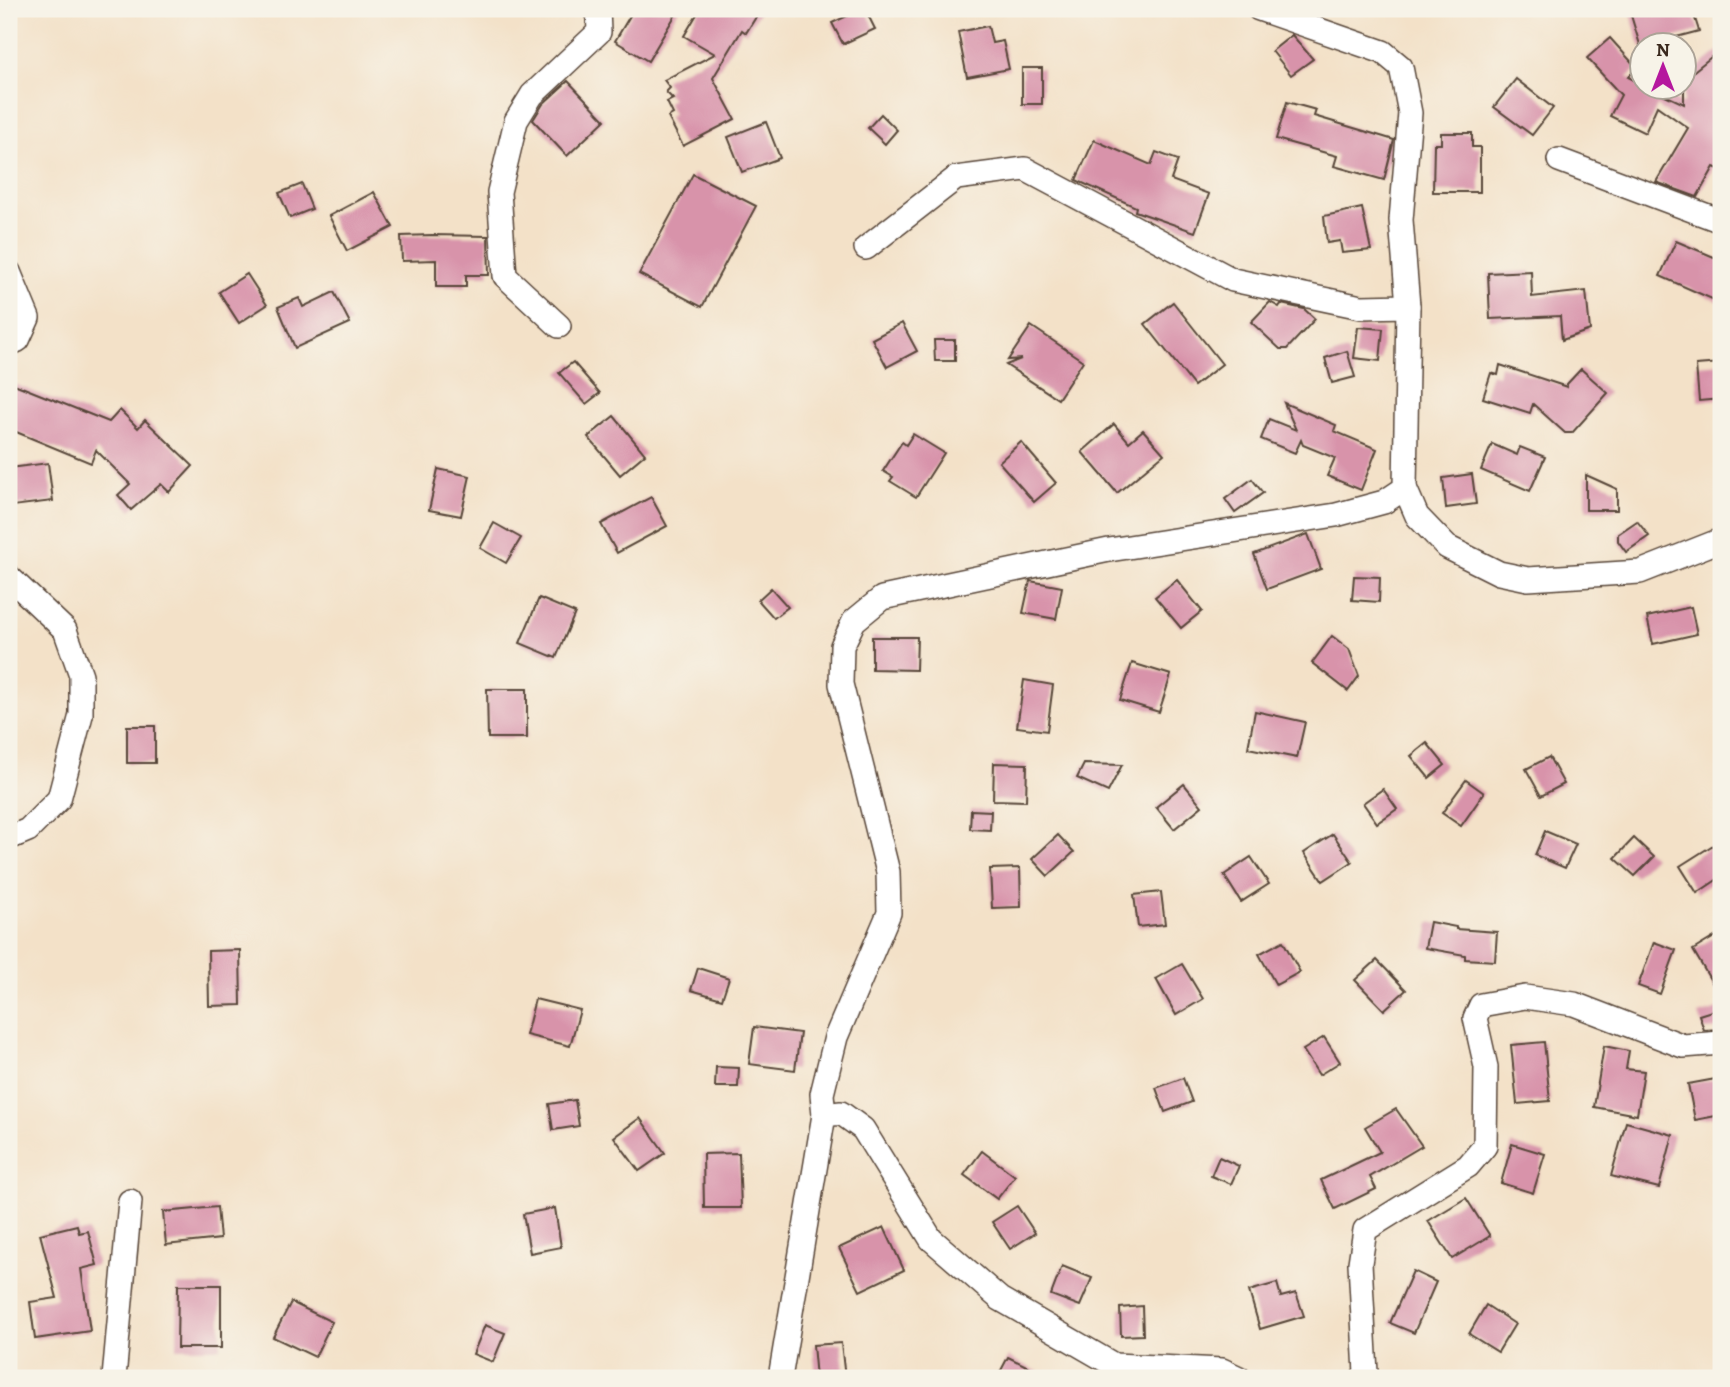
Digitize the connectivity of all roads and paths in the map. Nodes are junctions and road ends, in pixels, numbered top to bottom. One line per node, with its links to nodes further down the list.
1 (598, 9): 8 (street)
2 (1259, 9): 7 (street)
3 (1559, 160): 4 (street)
4 (1721, 221)
5 (866, 248): 7 (street)
6 (9, 272): 9 (street)
7 (1408, 306): 10 (street)
8 (559, 327)
9 (9, 344)
10 (1405, 488): 11 (street); 15 (street)
11 (1721, 540)
12 (9, 577): 13 (street)
13 (9, 838)
14 (1721, 1043): 20 (street)
15 (824, 1115): 18 (street); 19 (street)
16 (130, 1201): 17 (street)
17 (114, 1378)
18 (780, 1378)
19 (1239, 1378)
20 (1362, 1378)

